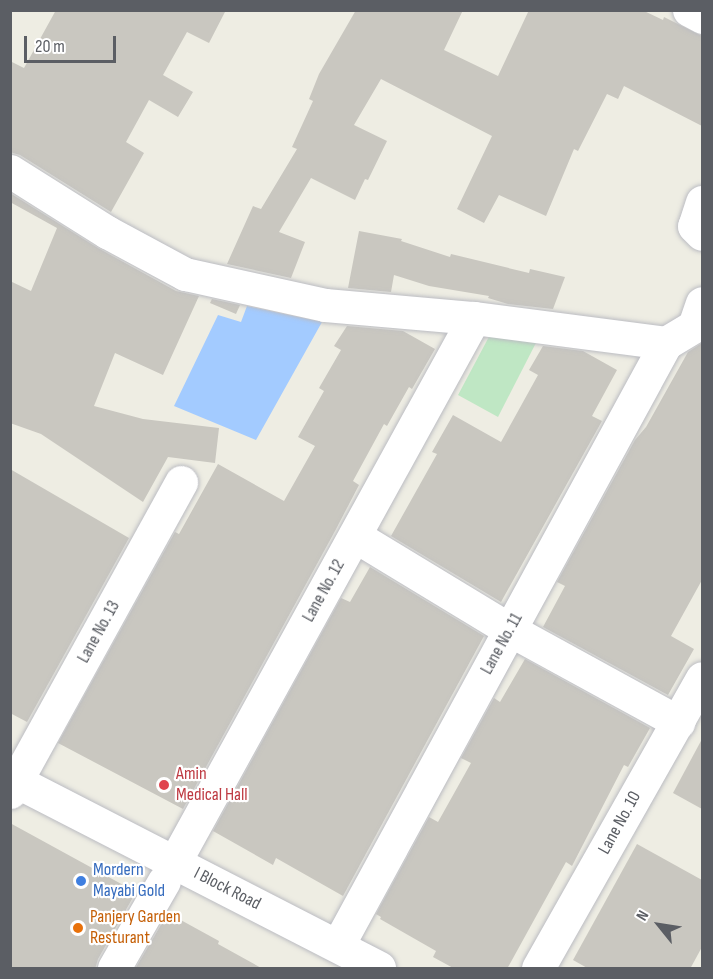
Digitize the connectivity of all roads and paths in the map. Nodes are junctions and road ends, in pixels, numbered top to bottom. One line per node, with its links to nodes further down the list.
1 (689, 10): 2 (street)
2 (702, 17)
3 (10, 171): 7 (street)
4 (702, 202): 5 (street)
5 (702, 234)
6 (702, 303): 8 (street)
7 (474, 318): 8 (street); 10 (street, Lane No. 12)
8 (666, 343): 11 (street, Lane No. 11)
9 (181, 483): 14 (street, Lane No. 13)
10 (354, 536): 11 (street); 15 (street, Lane No. 12)
11 (510, 630): 13 (street); 16 (street, Lane No. 11)
12 (702, 678): 13 (street, Lane No. 10)
13 (678, 722): 19 (street, Lane No. 10)
14 (12, 788): 15 (street, I Block Road)
15 (169, 872): 16 (street, I Block Road); 17 (street, Lane No. 12)
16 (332, 962): 18 (street, I Block Road)
17 (114, 969)
18 (379, 969)
19 (538, 969)

